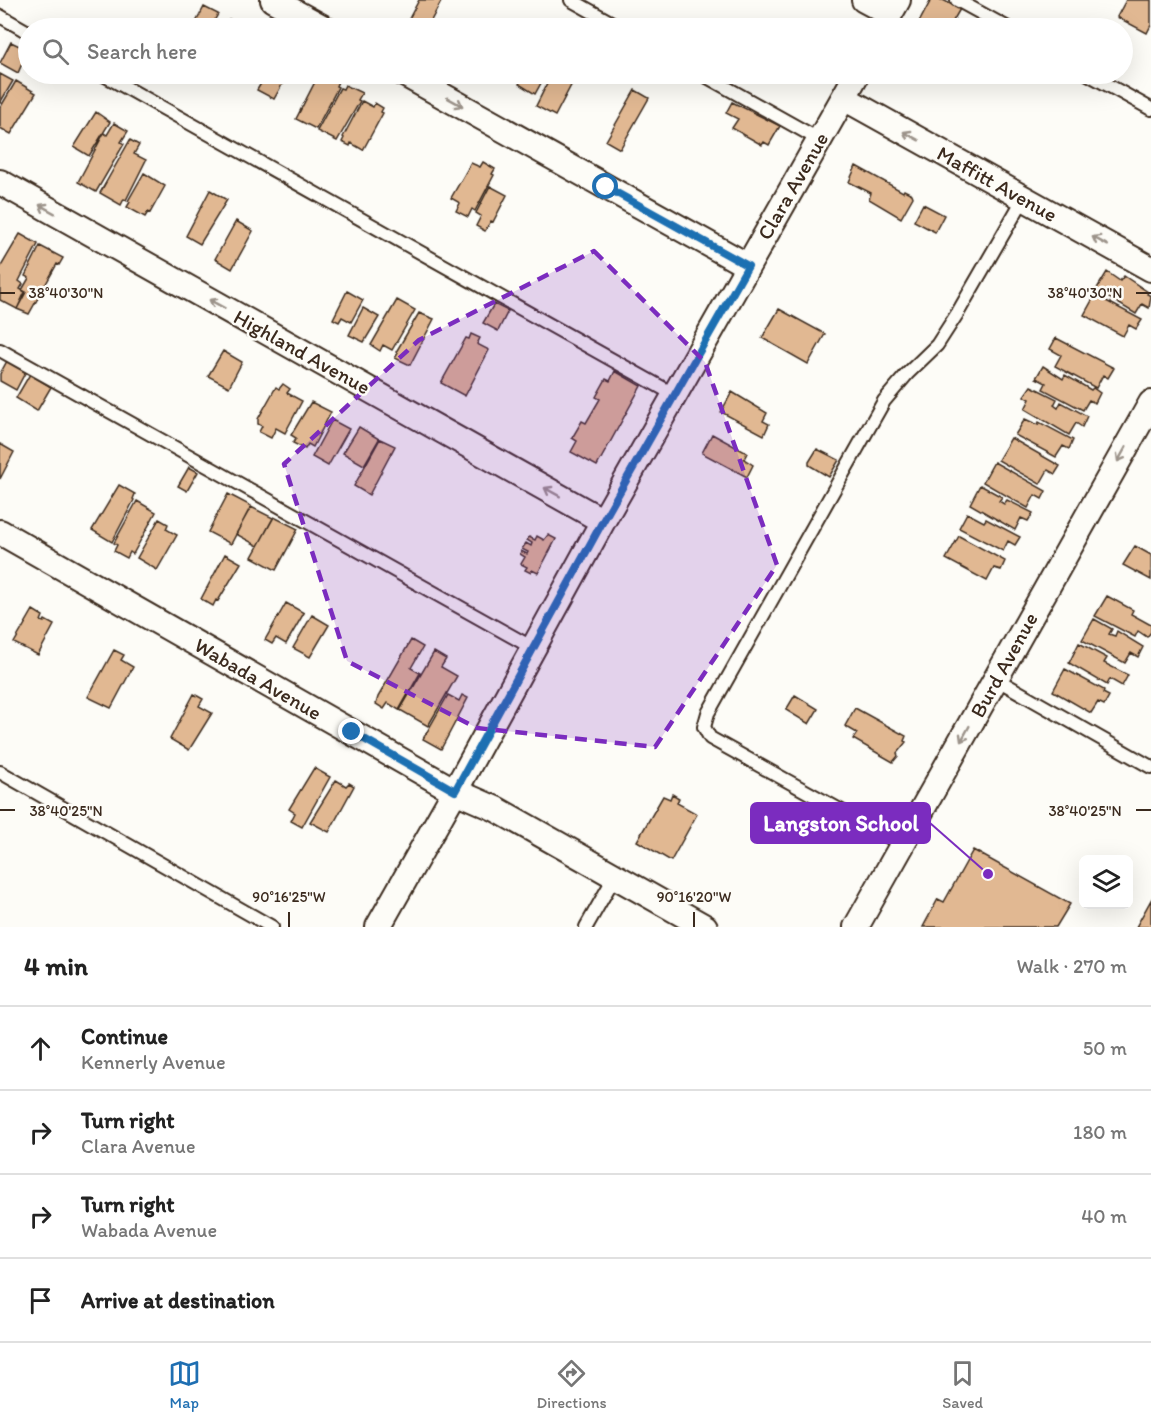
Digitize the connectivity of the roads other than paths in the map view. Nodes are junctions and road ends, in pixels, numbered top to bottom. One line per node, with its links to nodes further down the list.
1 (273, 0): 7 (street)
2 (571, 0): 8 (lane)
3 (864, 0): 5 (street)
4 (957, 0): 9 (lane)
5 (890, 14)
6 (0, 16): 10 (lane)
7 (306, 18)
8 (603, 18)
9 (990, 18)
10 (18, 26)
11 (120, 84): 24 (lane)
12 (422, 84): 21 (street, one-way to 21)
13 (720, 84): 18 (lane)
14 (852, 84): 16 (street, Clara Avenue)
15 (1106, 84): 17 (lane)
16 (844, 98): 18 (street, Clara Avenue); 20 (street, Maffitt Avenue, one-way to 16)
17 (1151, 109)
18 (820, 140): 21 (street, Clara Avenue)
19 (0, 182): 26 (street, Highland Avenue, one-way to 19)
20 (1024, 198): 22 (street, Maffitt Avenue, one-way to 20); 33 (lane)
21 (748, 266): 24 (street, Clara Avenue)
22 (1151, 269)
23 (0, 350): 28 (lane)
24 (675, 394): 26 (street, Clara Avenue)
25 (1151, 403): 29 (street, Burd Avenue, one-way to 29)
26 (603, 521): 28 (street, Clara Avenue)
27 (0, 532): 32 (street, Wabada Avenue)
28 (533, 648): 32 (street, Clara Avenue)
29 (996, 679): 30 (lane); 33 (street, Burd Avenue, one-way to 33)
30 (1151, 767)
31 (0, 772): 35 (lane)
32 (455, 791): 34 (street, Wabada Avenue); 36 (street, Clara Avenue)
33 (903, 845): 39 (street, Burd Avenue)
34 (615, 876): 37 (lane); 38 (street, Wabada Avenue)
35 (272, 927)
36 (378, 927)
37 (586, 927)
38 (705, 927)
39 (856, 927)

